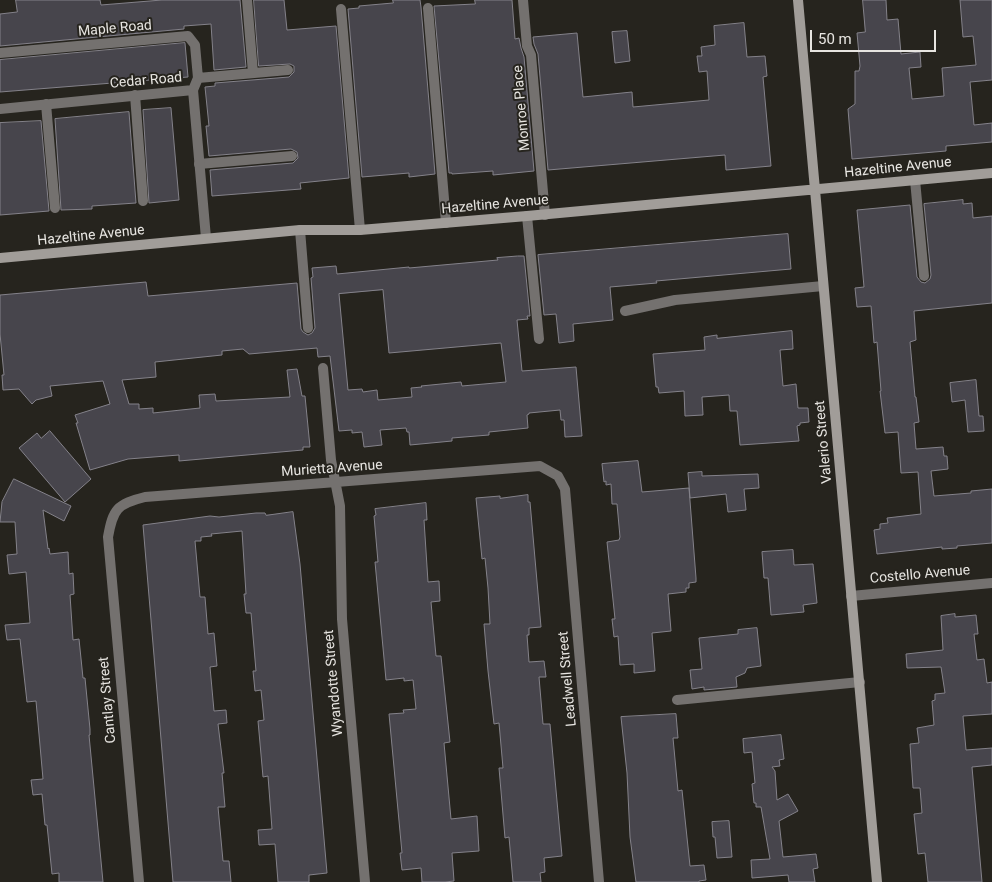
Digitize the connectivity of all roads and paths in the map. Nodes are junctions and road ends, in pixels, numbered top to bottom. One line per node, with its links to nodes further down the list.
1 (247, 0): 8 (street)
2 (523, 0): 21 (street, Monroe Place)
3 (798, 0): 18 (street, Valerio Street)
4 (428, 8): 23 (street)
5 (341, 9): 25 (street)
6 (0, 53): 9 (street, Maple Road)
7 (288, 70): 8 (street, Cedar Road)
8 (253, 73): 9 (street, Cedar Road)
9 (198, 78): 10 (street, Cedar Road)
10 (193, 90): 11 (street, Cedar Road); 15 (street)
11 (134, 96): 12 (street, Cedar Road); 19 (street)
12 (46, 104): 13 (street, Cedar Road); 20 (street)
13 (0, 109)
14 (292, 156): 15 (street)
15 (199, 164): 26 (street)
16 (992, 173): 17 (street, Hazeltine Avenue)
17 (915, 180): 18 (street, Hazeltine Avenue); 28 (street)
18 (816, 190): 21 (street, Hazeltine Avenue); 29 (street, Valerio Street)
19 (143, 201)
20 (55, 208)
21 (545, 215): 22 (street, Hazeltine Avenue)
22 (527, 216): 23 (street, Hazeltine Avenue); 32 (street)
23 (446, 223): 25 (street, Hazeltine Avenue)
24 (300, 230): 25 (street, Hazeltine Avenue); 26 (street, Hazeltine Avenue); 31 (street)
25 (360, 230)
26 (206, 238): 27 (street, Hazeltine Avenue)
27 (0, 258)
28 (924, 276)
29 (823, 286): 30 (street); 38 (street, Valerio Street)
30 (625, 311)
31 (308, 328)
32 (539, 339)
33 (323, 368): 35 (street, Wyandotte Street)
34 (558, 476): 35 (street, Murietta Avenue); 43 (street, Leadwell Street)
35 (336, 482): 36 (street, Murietta Avenue); 42 (street, Wyandotte Street)
36 (112, 516): 41 (street, Cantlay Street)
37 (992, 583): 38 (street, Costello Avenue)
38 (851, 596): 39 (street, Valerio Street)
39 (860, 682): 40 (street); 44 (street, Valerio Street)
40 (677, 700)
41 (139, 882)
42 (365, 882)
43 (599, 882)
44 (877, 882)

